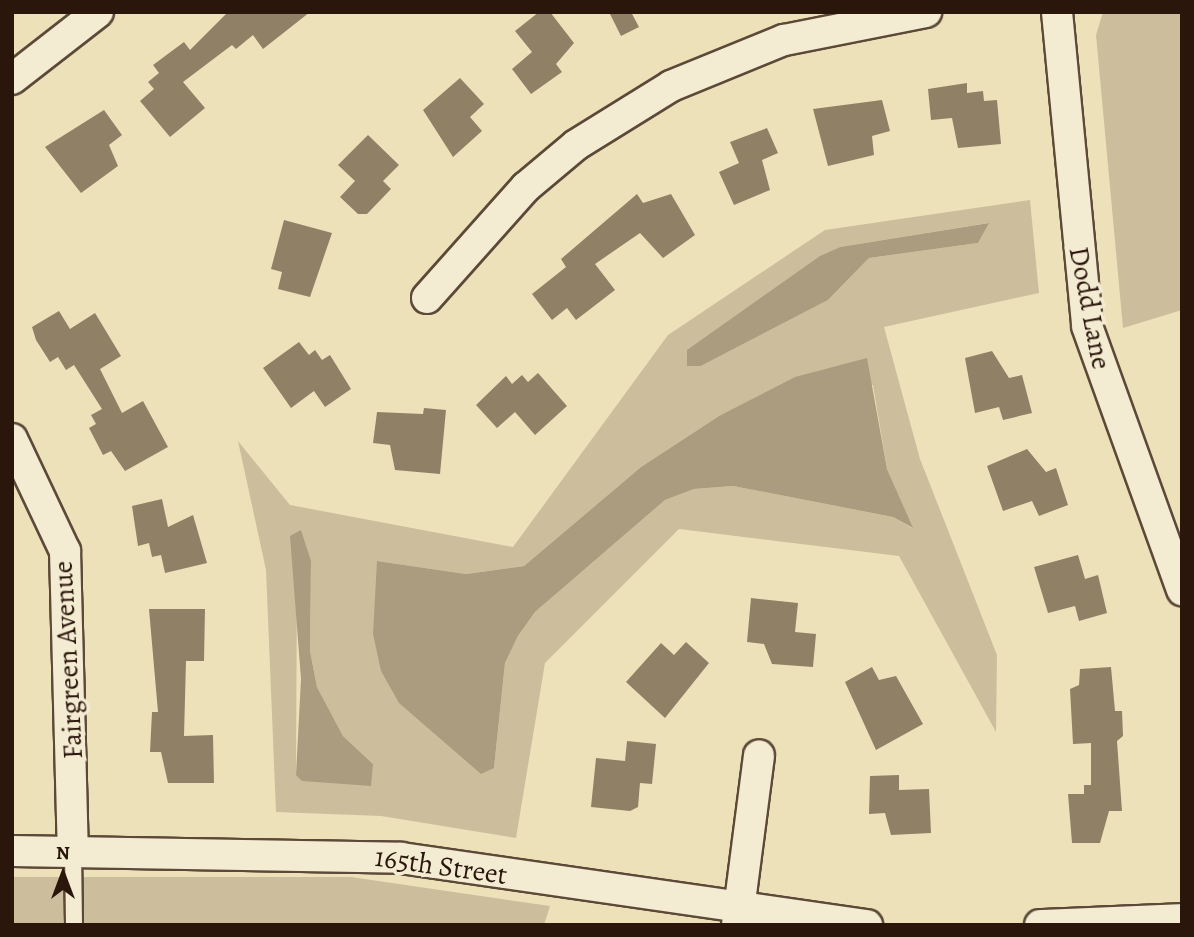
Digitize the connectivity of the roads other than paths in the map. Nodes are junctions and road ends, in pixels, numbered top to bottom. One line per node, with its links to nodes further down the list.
1 (98, 12): 4 (street)
2 (926, 12): 5 (street)
3 (1057, 12): 7 (street, Dodd Lane)
4 (12, 79)
5 (427, 298)
6 (12, 439): 10 (street, Fairgreen Avenue)
7 (1182, 590)
8 (759, 755): 11 (street)
9 (12, 851): 10 (street, 165th Street)
10 (74, 852): 11 (street, 165th Street); 13 (lane)
11 (738, 917): 14 (street, 165th Street)
12 (1182, 919): 15 (street)
13 (74, 925)
14 (867, 925)
15 (1040, 925)

